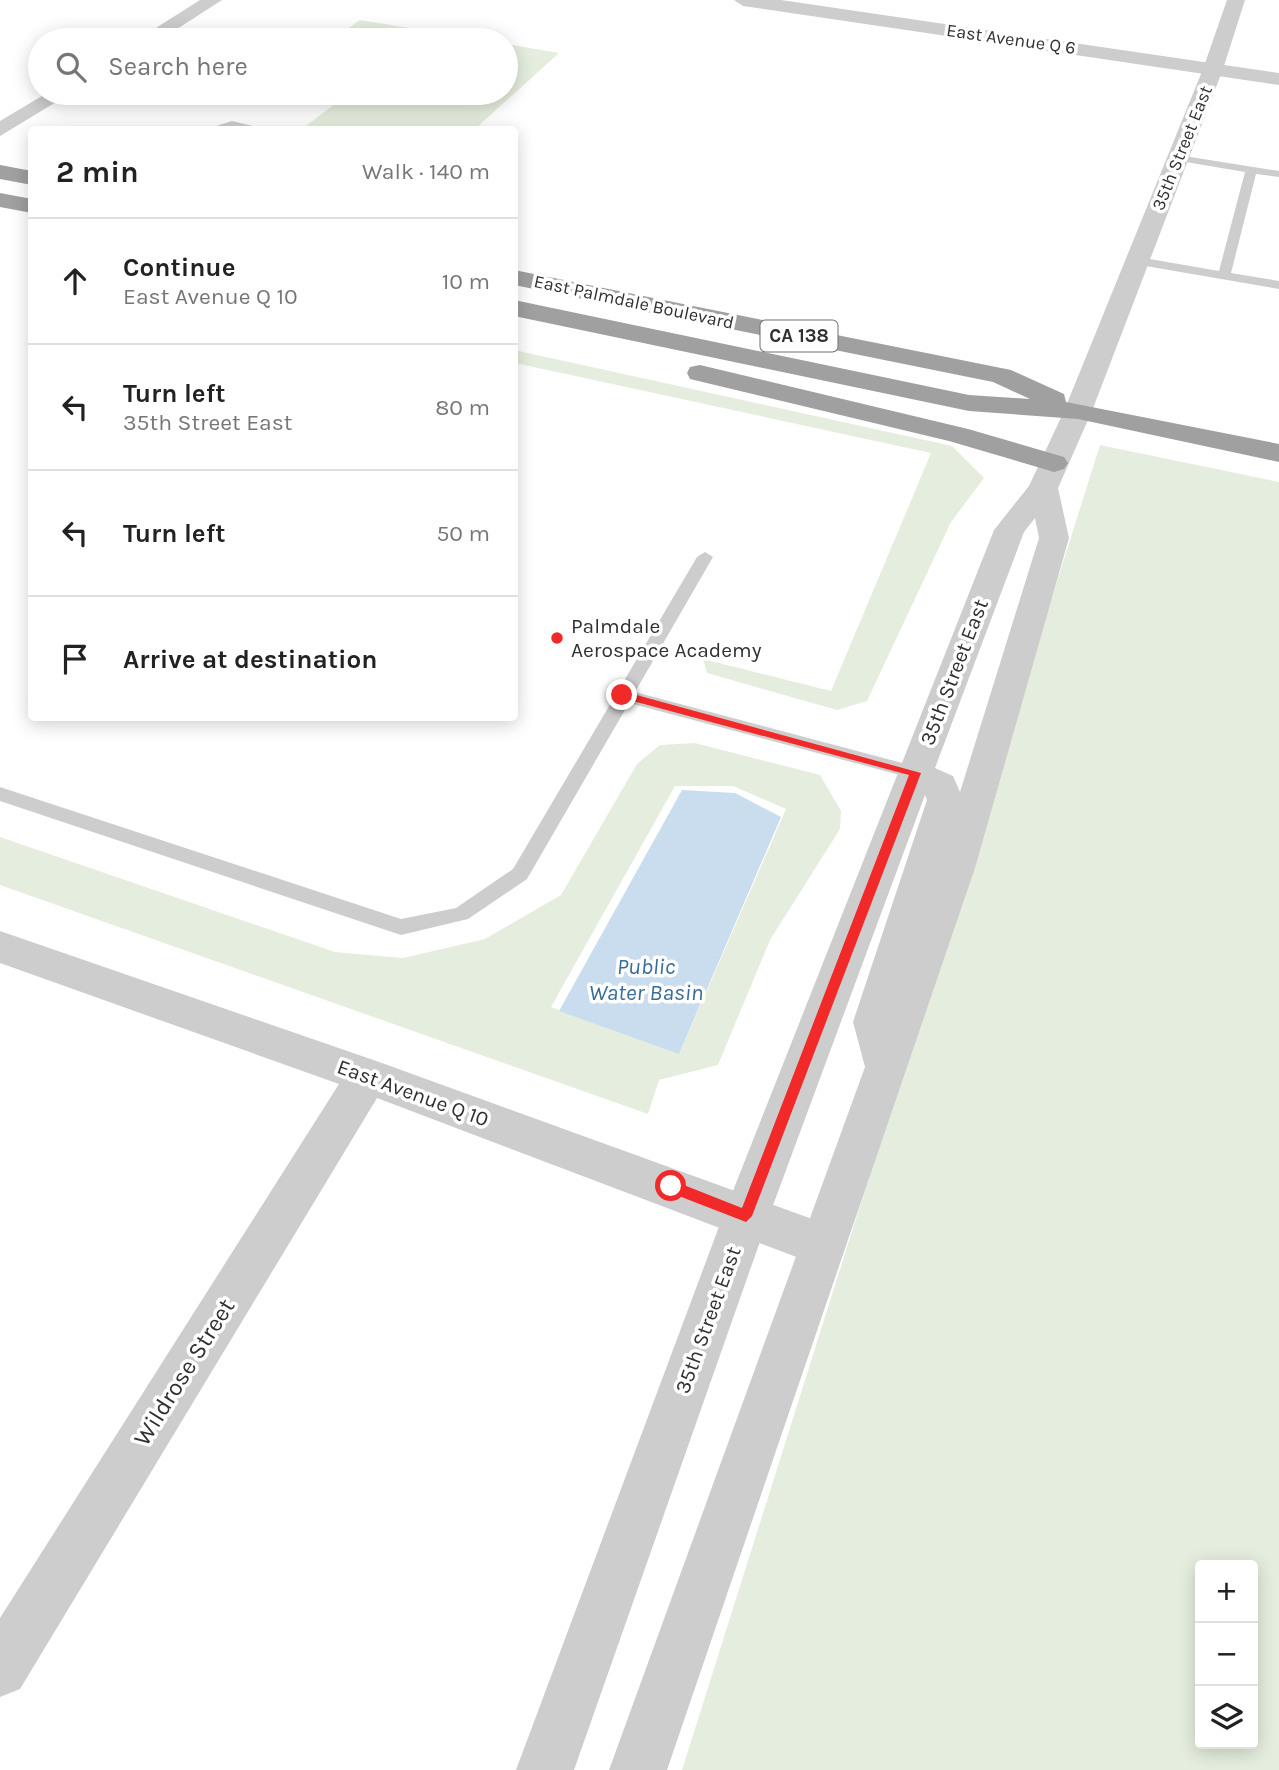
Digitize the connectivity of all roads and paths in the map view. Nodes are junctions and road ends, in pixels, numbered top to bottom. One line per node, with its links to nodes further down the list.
1 (213, 0): 6 (street)
2 (743, 0): 5 (street, East Avenue Q 6)
3 (878, 0): 5 (street)
4 (1236, 0): 7 (street, 35th Street East)
5 (864, 17): 7 (street, East Avenue Q 6)
6 (167, 28)
7 (1213, 69): 8 (street, East Avenue Q 6); 13 (street, 35th Street East)
8 (1279, 79)
9 (41, 105): 12 (street)
10 (224, 126): 11 (lane)
11 (243, 126)
12 (0, 130)
13 (1178, 158): 14 (lane); 20 (street, 35th Street East)
14 (1251, 170): 16 (lane); 21 (lane)
15 (0, 172): 17 (highway)
16 (1279, 174)
17 (28, 177)
18 (0, 200): 19 (highway)
19 (28, 205)
20 (1138, 261): 21 (lane); 26 (street, 35th Street East)
21 (1224, 276): 23 (lane)
22 (518, 278): 26 (highway, East Palmdale Boulevard / CA 138)
23 (1279, 285)
24 (518, 309): 26 (highway, East Palmdale Boulevard)
25 (518, 329): 28 (highway)
26 (1078, 411): 27 (highway, East Palmdale Boulevard / CA 138); 28 (street, 35th Street East)
27 (1279, 453)
28 (1049, 475): 31 (street, 35th Street East); 34 (street)
29 (705, 557): 30 (lane)
30 (622, 695): 31 (lane); 32 (lane)
31 (915, 773): 34 (street); 36 (street, 35th Street East)
32 (0, 794)
33 (0, 947): 35 (street, East Avenue Q 10)
34 (885, 1070): 37 (street)
35 (367, 1076): 36 (street, East Avenue Q 10); 38 (street, Wildrose Street)
36 (746, 1216): 37 (street, East Avenue Q 10); 39 (street, 35th Street East)
37 (823, 1245): 40 (street)
38 (0, 1669)
39 (545, 1770)
40 (638, 1770)

